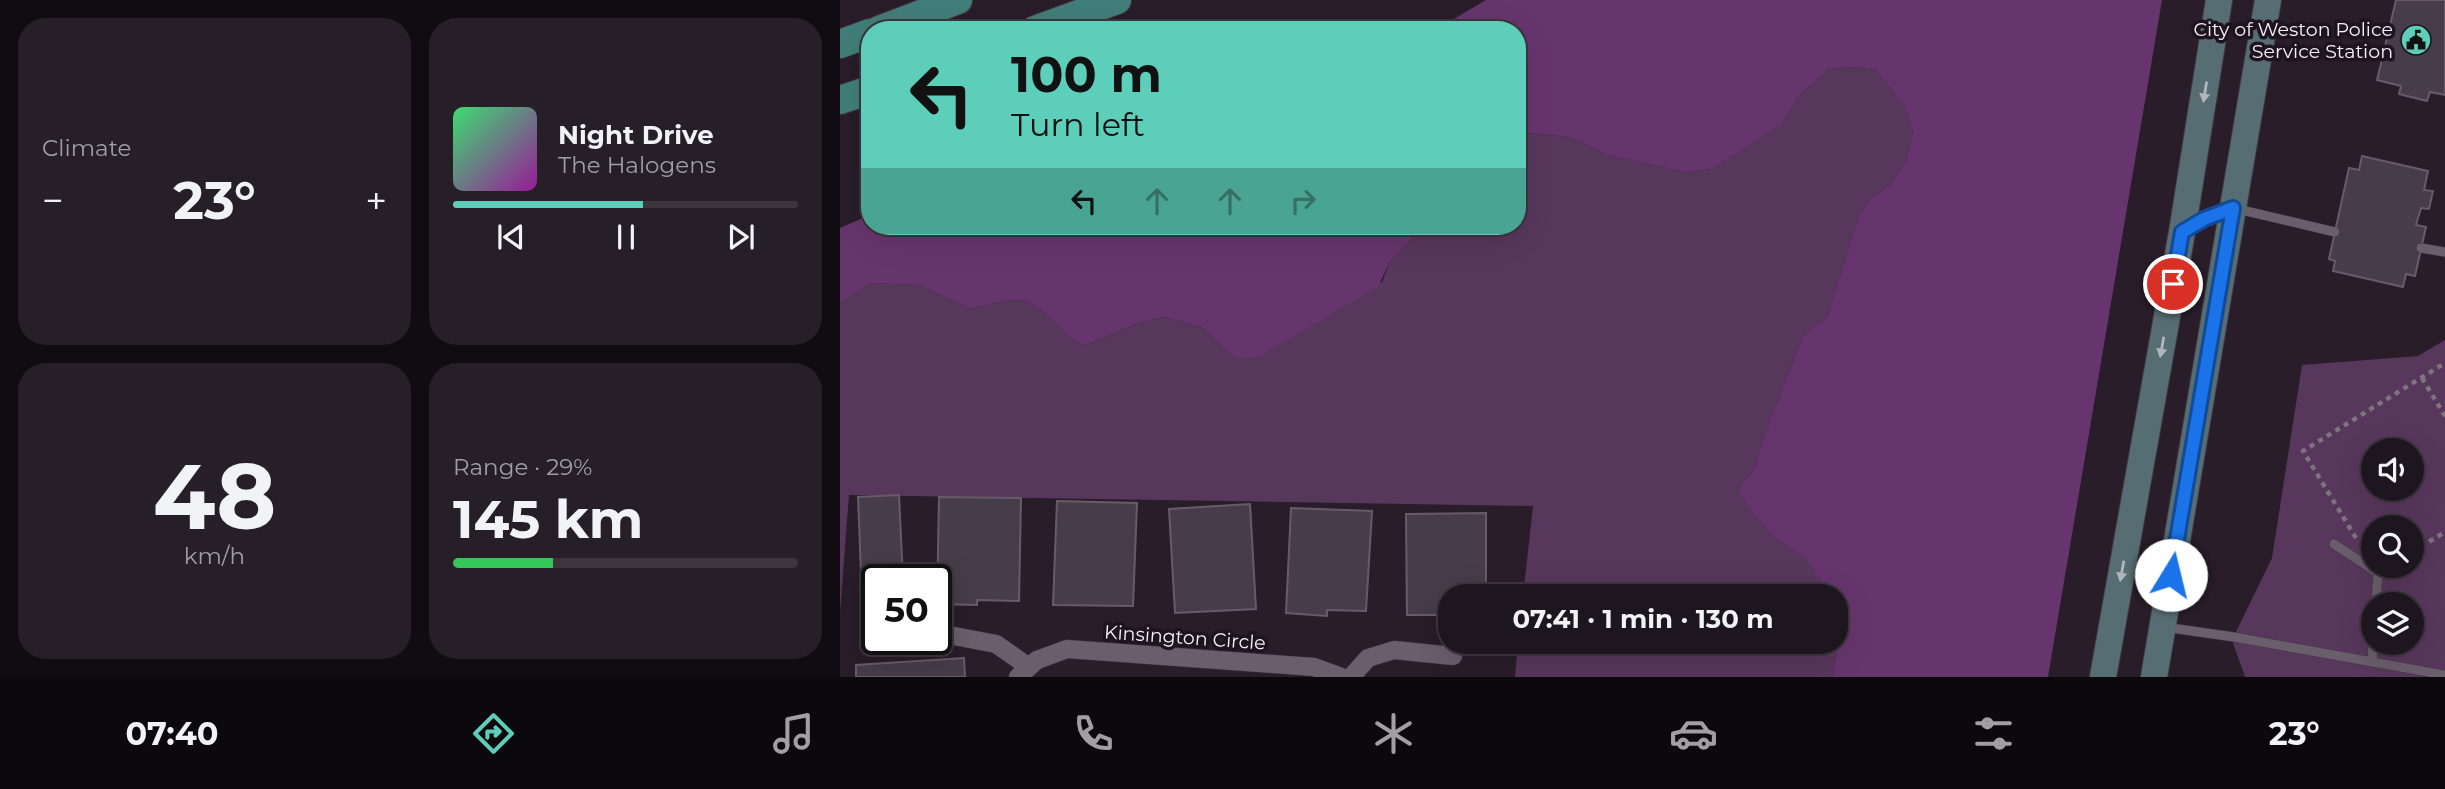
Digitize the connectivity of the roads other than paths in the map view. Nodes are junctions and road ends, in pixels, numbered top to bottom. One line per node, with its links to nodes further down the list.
1 (958, 0): 5 (main road)
2 (1117, 0): 6 (main road)
3 (2220, 0): 12 (main road, one-way to 12)
4 (2268, 0): 11 (main road)
5 (903, 21)
6 (1060, 21)
7 (861, 36): 8 (main road)
8 (840, 44)
9 (861, 93): 10 (main road)
10 (840, 100)
11 (2233, 208): 12 (lane); 13 (lane); 18 (main road)
12 (2182, 232): 27 (main road, one-way to 27)
13 (2335, 232)
14 (2421, 248): 15 (lane)
15 (2445, 252)
16 (2334, 544): 17 (lane)
17 (2377, 592)
18 (2162, 627): 22 (lane); 28 (main road)
19 (952, 636): 23 (street, Kinsington Circle)
20 (2372, 655): 22 (lane)
21 (1453, 656): 26 (street)
22 (2372, 662): 24 (lane)
23 (1023, 672): 25 (street, Kinsington Circle)
24 (2445, 675)
25 (1341, 677)
26 (1351, 677)
27 (2103, 677)
28 (2154, 677)

